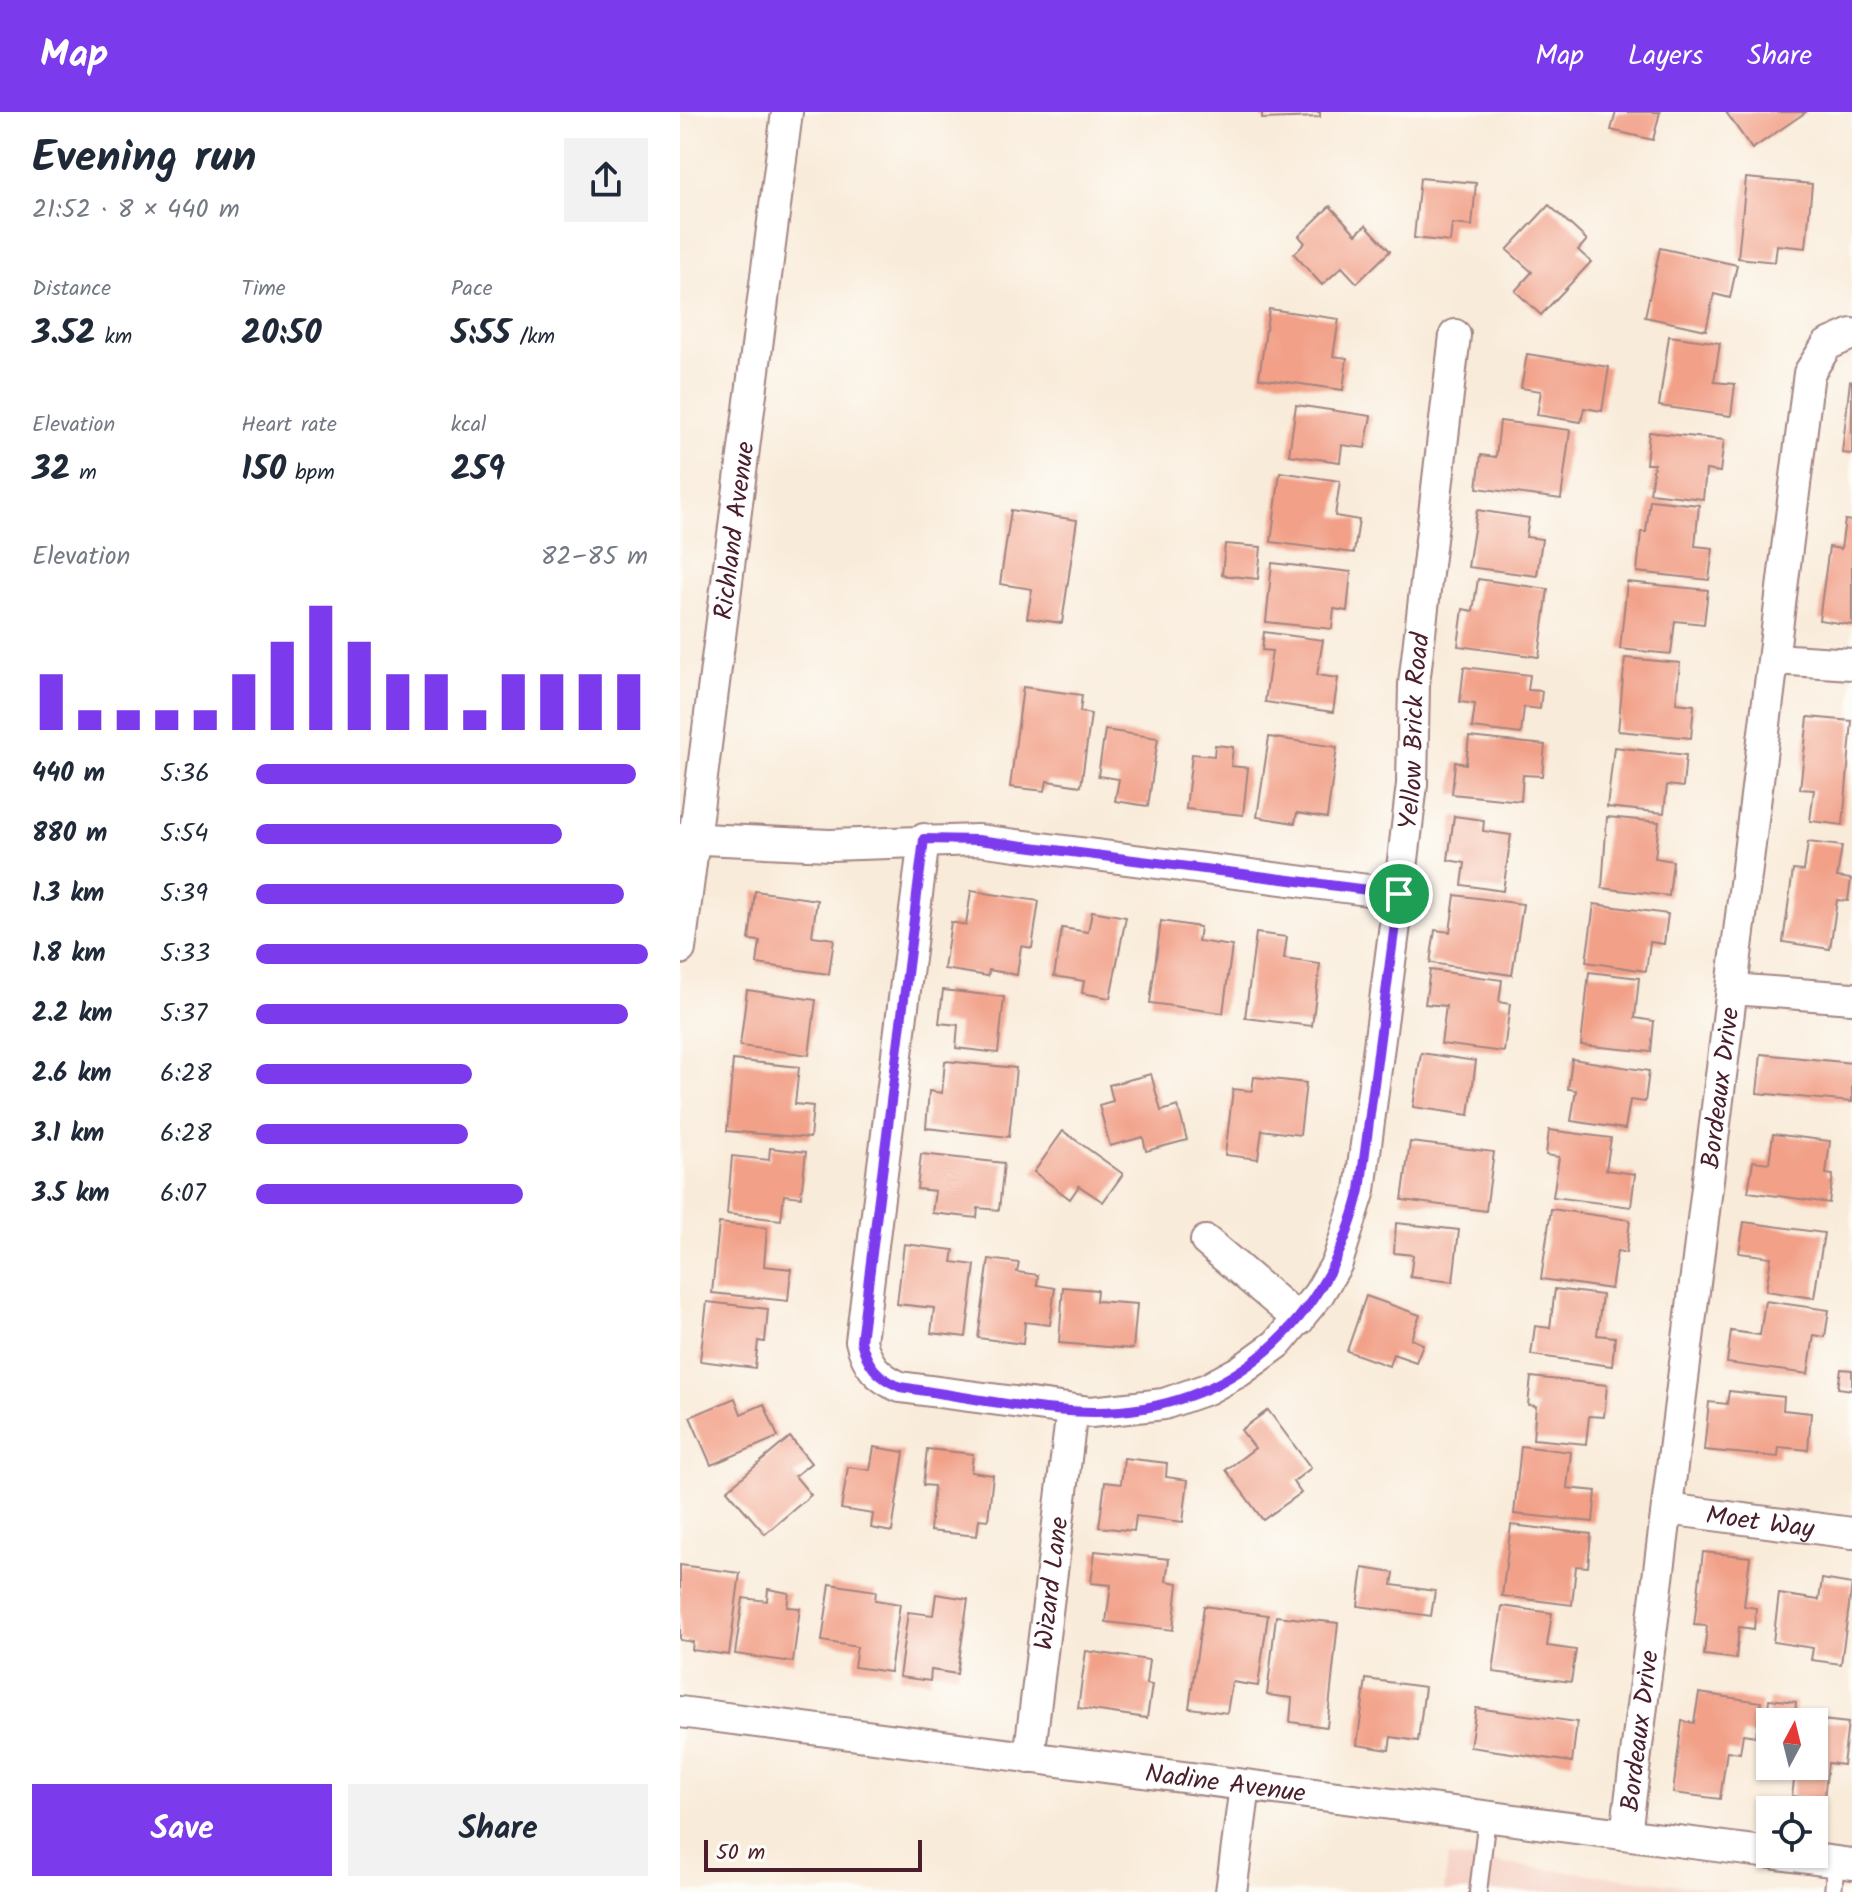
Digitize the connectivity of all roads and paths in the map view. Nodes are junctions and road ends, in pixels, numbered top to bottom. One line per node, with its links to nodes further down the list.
1 (787, 112): 6 (street, Richland Avenue)
2 (1455, 335): 8 (street, Yellow Brick Road)
3 (1839, 340): 4 (street, Bordeaux Drive)
4 (1774, 659): 5 (street); 10 (street, Bordeaux Drive)
5 (1852, 664)
6 (687, 839): 7 (street); 9 (street, Richland Avenue)
7 (924, 839): 8 (street); 14 (street, Yellow Brick Road)
8 (1399, 894): 13 (street, Yellow Brick Road)
9 (680, 949)
10 (1732, 989): 11 (street); 15 (street, Bordeaux Drive)
11 (1852, 998)
12 (1206, 1241): 13 (street)
13 (1299, 1320): 14 (street, Yellow Brick Road)
14 (1072, 1410): 18 (street, Wizard Lane)
15 (1667, 1509): 16 (street, Moet Way); 21 (street, Bordeaux Drive)
16 (1852, 1533)
17 (680, 1712): 18 (street, Nadine Avenue)
18 (1029, 1758): 19 (street, Nadine Avenue)
19 (1245, 1786): 20 (street, Nadine Avenue); 24 (street)
20 (1487, 1817): 21 (street, Nadine Avenue); 25 (lane)
21 (1626, 1834): 22 (street, Nadine Avenue)
22 (1756, 1851)
23 (1844, 1863): 26 (lane)
24 (1231, 1892)
25 (1478, 1892)
26 (1833, 1892)

